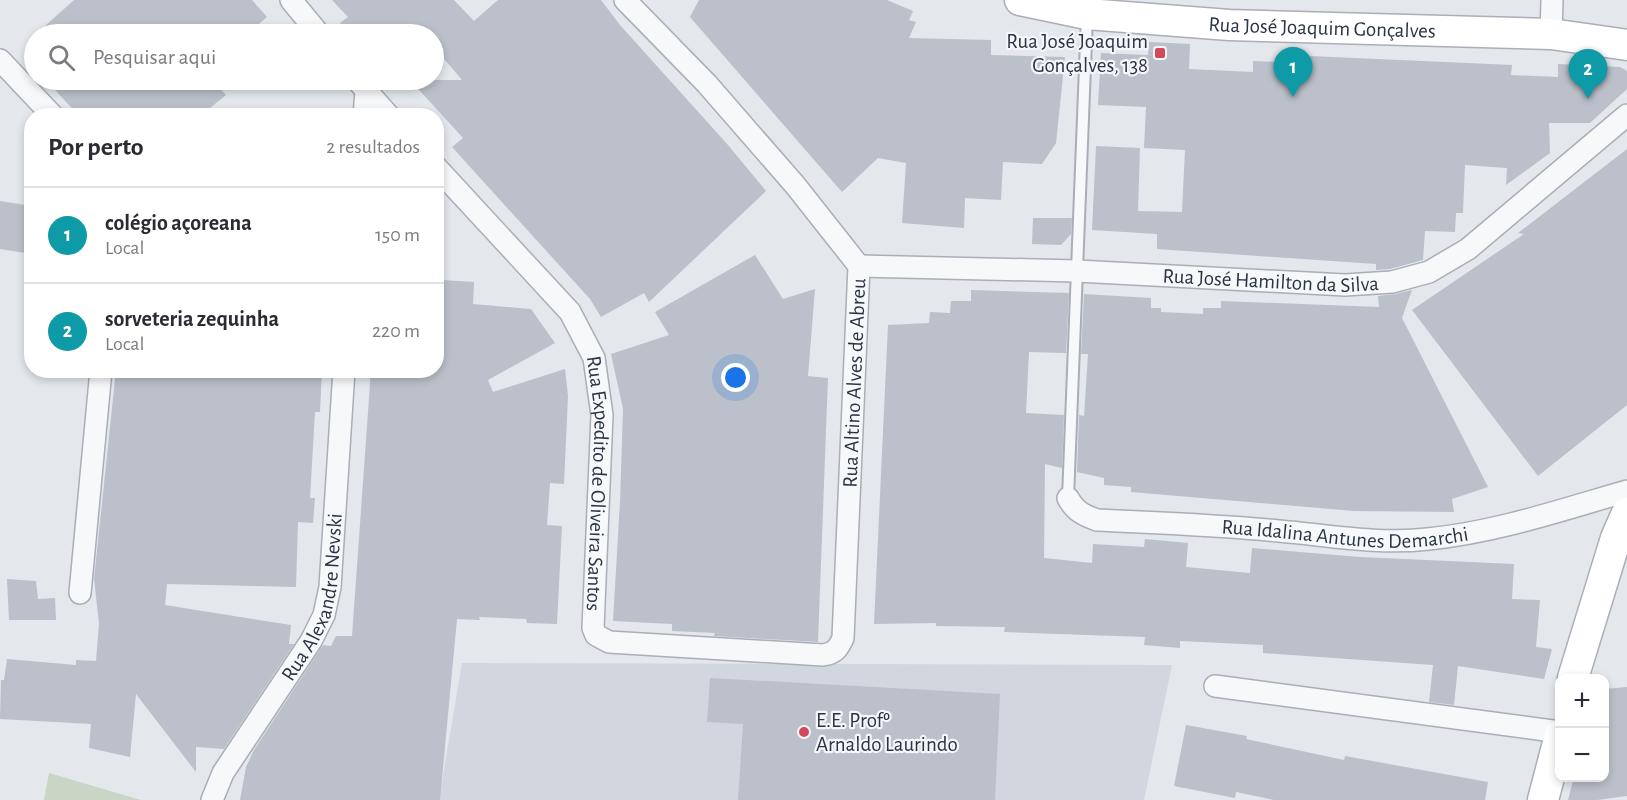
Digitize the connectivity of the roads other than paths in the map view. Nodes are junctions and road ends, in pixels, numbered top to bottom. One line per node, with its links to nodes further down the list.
1 (291, 0): 6 (street)
2 (625, 0): 19 (street, Rua Altino Alves de Abreu)
3 (1020, 0): 5 (street, Rua José Joaquim Gonçalves)
4 (1552, 0): 7 (street)
5 (1087, 7): 7 (street, Rua José Joaquim Gonçalves); 20 (lane)
6 (311, 24)
7 (1551, 34): 8 (street, Rua José Joaquim Gonçalves)
8 (1627, 45)
9 (0, 60): 10 (street)
10 (24, 85)
11 (28, 90): 14 (street)
12 (362, 90): 15 (street)
13 (366, 90): 16 (street)
14 (45, 108)
15 (363, 108)
16 (382, 108)
17 (1627, 115): 20 (street, Rua José Hamilton da Silva)
18 (444, 176): 27 (street, Rua Expedito de Oliveira Santos)
19 (858, 266): 20 (street, Rua José Hamilton da Silva); 27 (street, Rua Altino Alves de Abreu)
20 (1077, 271): 24 (lane)
21 (100, 378): 26 (street)
22 (343, 378): 32 (street, Rua Alexandre Nevski)
23 (1627, 491): 24 (street, Rua Idalina Antunes Demarchi)
24 (1068, 498)
25 (1624, 533): 28 (street)
26 (80, 593)
27 (843, 638)
28 (1574, 674)
29 (1215, 686): 30 (street)
30 (1555, 733)
31 (1555, 753): 33 (street)
32 (212, 800)
33 (1543, 800)

